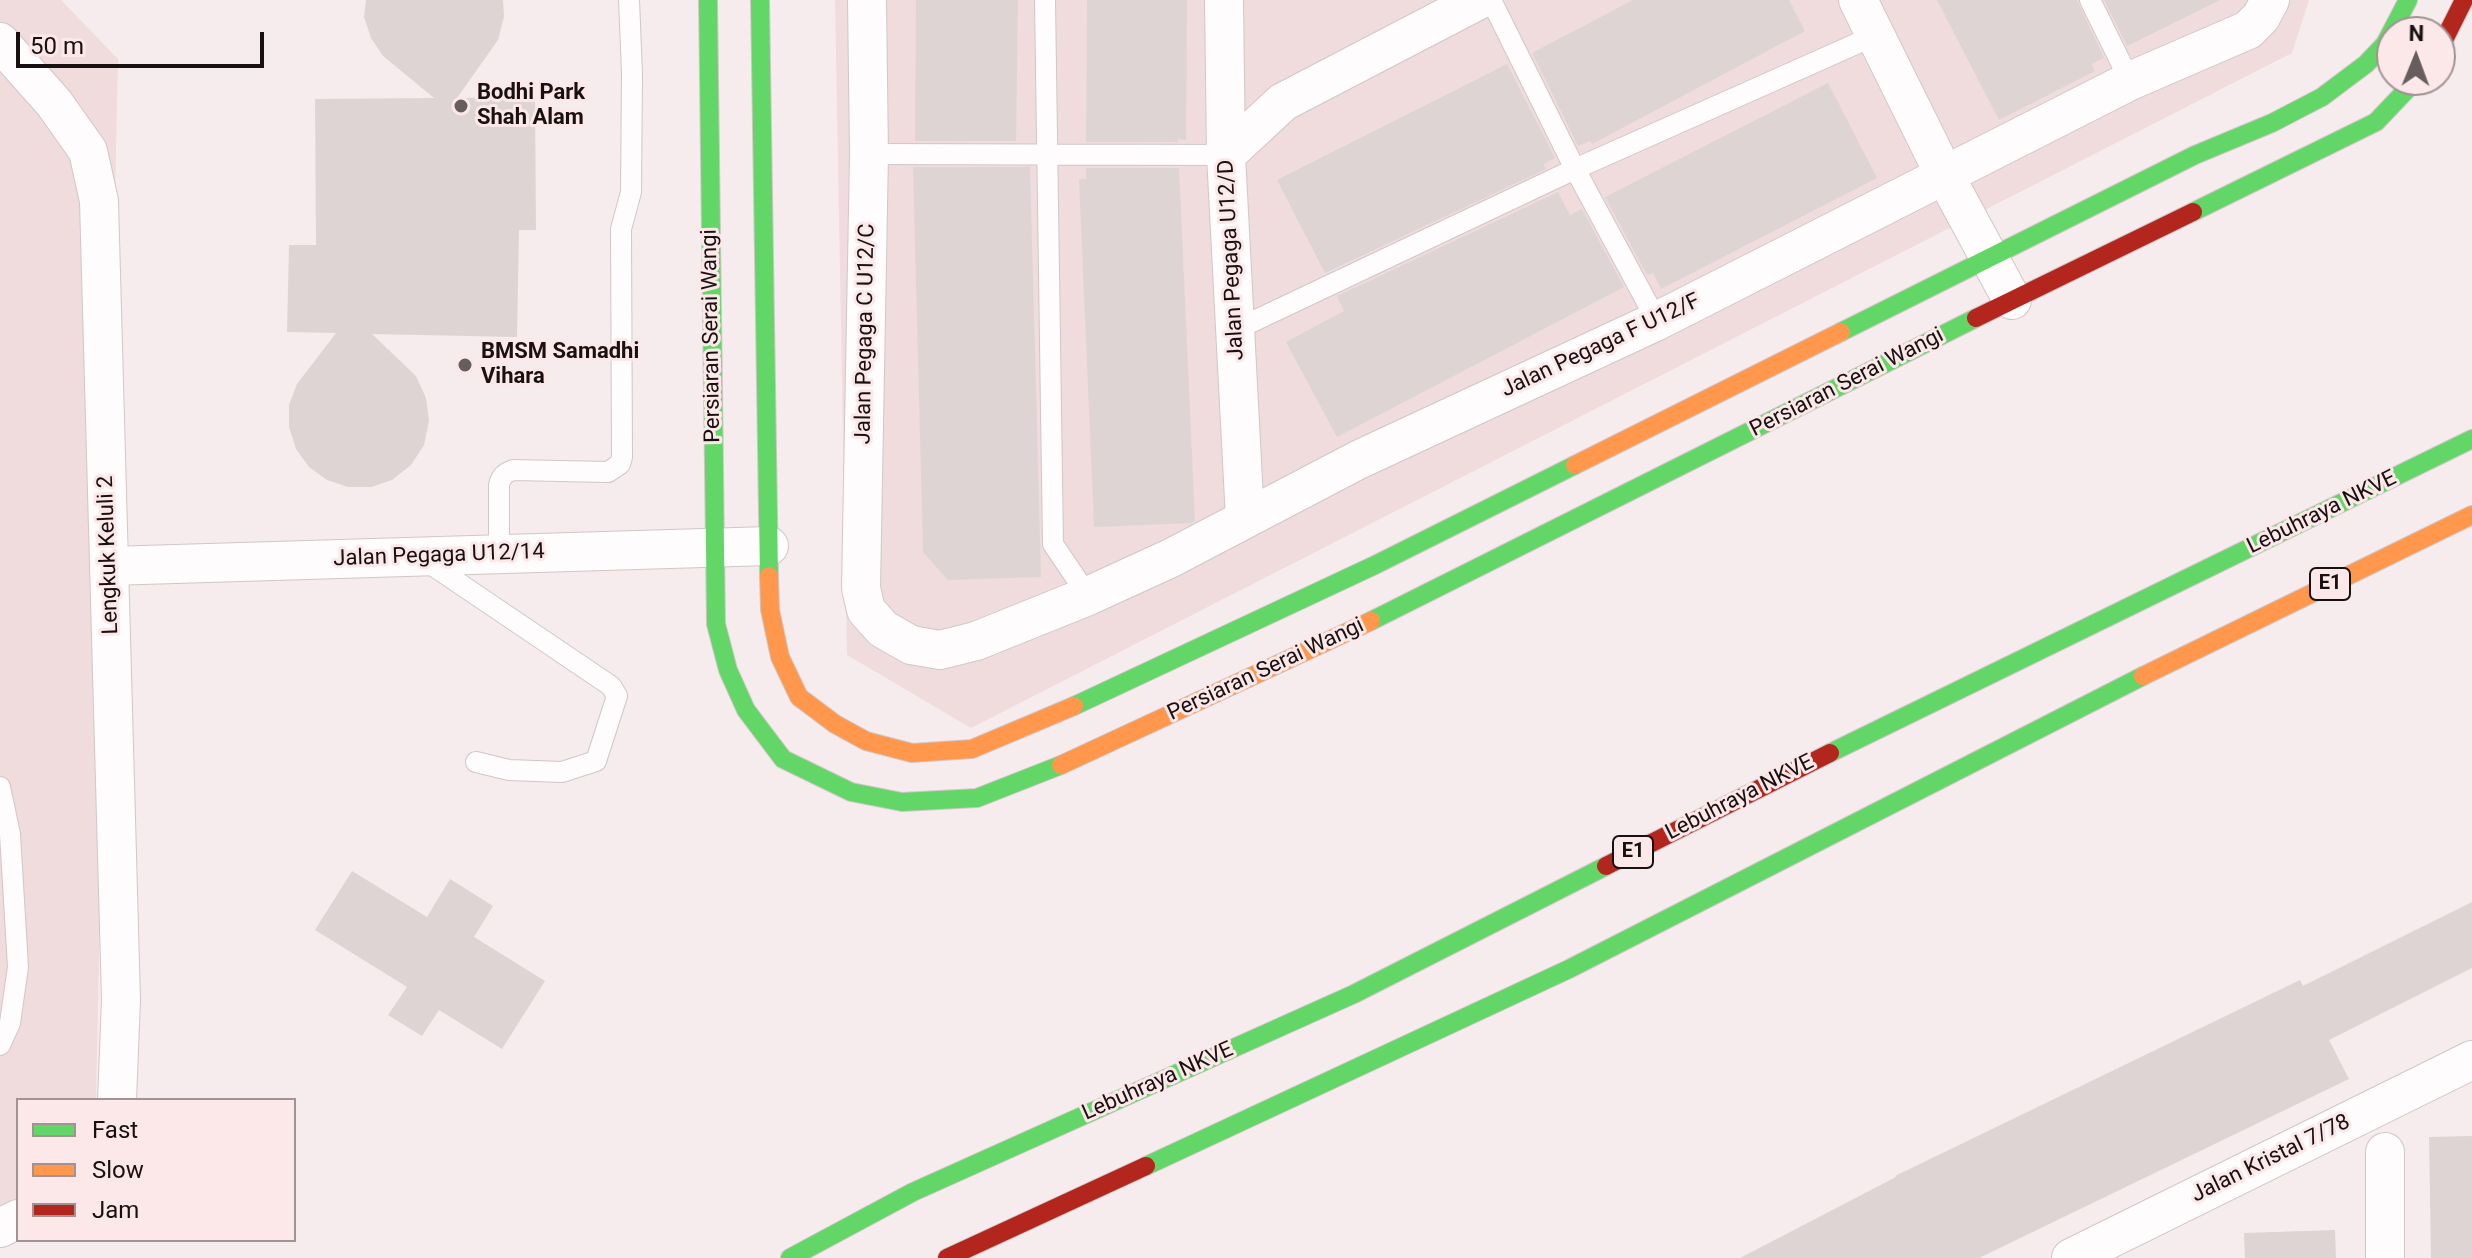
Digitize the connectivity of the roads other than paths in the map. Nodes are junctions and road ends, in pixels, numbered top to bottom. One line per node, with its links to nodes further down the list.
1 (629, 0): 31 (lane)
2 (708, 0): 30 (main road, Persiaran Serai Wangi)
3 (760, 0): 29 (main road)
4 (867, 0): 17 (street, Jalan Pegaga C U12/C)
5 (1045, 0): 19 (lane)
6 (1224, 0): 18 (street, Jalan Pegaga U12/D)
7 (1479, 0): 18 (street)
8 (1491, 0): 20 (lane)
9 (1858, 0): 13 (street)
10 (2090, 0): 15 (lane)
11 (2270, 0): 15 (street, Jalan Pegaga F U12/F)
12 (2408, 0): 22 (main road)
13 (1876, 35): 20 (lane); 21 (street)
14 (0, 42): 33 (street, Lengkuk Keluli 2)
15 (2130, 81): 21 (street, Jalan Pegaga F U12/F)
16 (2401, 96): 23 (main road, Persiaran Serai Wangi)
17 (869, 154): 19 (lane); 35 (street, Jalan Pegaga C U12/C)
18 (1226, 155): 19 (lane); 25 (street, Jalan Pegaga U12/D)
19 (1046, 156): 34 (lane)
20 (1575, 169): 24 (lane); 25 (lane)
21 (1944, 174): 22 (street); 24 (street, Jalan Pegaga F U12/F)
22 (1989, 257): 23 (street); 29 (main road)
23 (2012, 300): 30 (main road, Persiaran Serai Wangi)
24 (1657, 321): 28 (street, Jalan Pegaga F U12/F)
25 (1235, 330): 28 (street, Jalan Pegaga U12/D)
26 (2472, 439): 43 (main road, Lebuhraya NKVE / E1)
27 (2472, 515): 44 (main road, E1)
28 (1245, 519): 34 (street, Jalan Pegaga F U12/F)
29 (769, 546): 30 (street, Jalan Pegaga U12/14)
30 (715, 548): 31 (street, Jalan Pegaga U12/14)
31 (499, 554): 32 (street, Jalan Pegaga U12/14)
32 (419, 557): 33 (street, Jalan Pegaga U12/14); 36 (lane)
33 (109, 566): 40 (street, Lengkuk Keluli 2)
34 (1088, 596): 35 (street, Jalan Pegaga F U12/F)
35 (911, 645)
36 (476, 762)
37 (0, 787): 38 (lane)
38 (0, 1045)
39 (2472, 1060): 42 (street, Jalan Kristal 7/78)
40 (117, 1098)
41 (2385, 1152): 45 (street)
42 (2076, 1257)
43 (790, 1258)
44 (947, 1258)
45 (2385, 1258)

